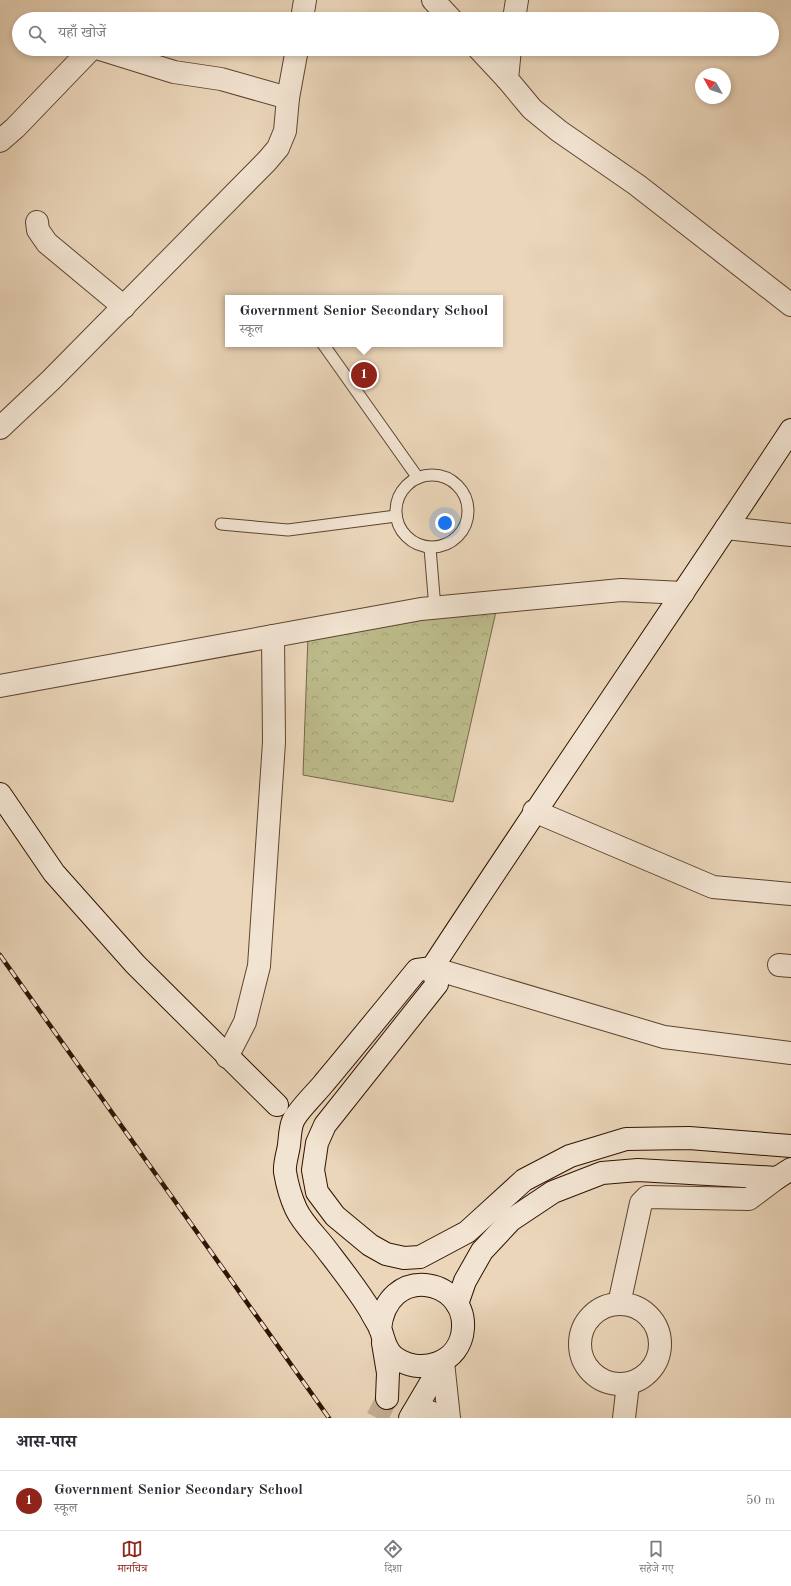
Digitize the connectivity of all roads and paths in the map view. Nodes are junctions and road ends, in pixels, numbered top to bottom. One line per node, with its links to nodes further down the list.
1 (305, 0): 4 (street)
2 (433, 0): 5 (street)
3 (517, 0): 6 (street)
4 (303, 12)
5 (444, 12)
6 (515, 12)
7 (84, 56): 14 (street)
8 (123, 56): 13 (street)
9 (296, 56): 13 (street)
10 (485, 56): 12 (street)
11 (509, 56): 12 (street)
12 (507, 80): 16 (street)
13 (288, 98): 17 (street)
14 (0, 141)
15 (37, 222): 17 (street)
16 (791, 305)
17 (124, 307): 19 (street)
18 (325, 347): 21 (lane)
19 (0, 428)
20 (791, 430): 24 (street)
21 (418, 478): 22 (lane); 26 (lane)
22 (396, 516): 23 (lane); 26 (lane)
23 (221, 524)
24 (726, 528): 25 (street); 27 (street)
25 (791, 535)
26 (430, 548): 28 (lane)
27 (683, 593): 28 (street); 32 (street)
28 (435, 608): 29 (street)
29 (273, 636): 30 (street); 36 (street)
30 (0, 686)
31 (0, 794): 36 (street)
32 (534, 811): 33 (street); 34 (street)
33 (791, 894)
34 (432, 968): 35 (street); 40 (street); 44 (street)
35 (791, 1053)
36 (227, 1057): 37 (street)
37 (277, 1105)
38 (791, 1146): 40 (street)
39 (784, 1174): 42 (street); 43 (street)
40 (411, 1257): 41 (street)
41 (418, 1285): 42 (street); 44 (street)
42 (457, 1304): 45 (street)
43 (619, 1304): 46 (street); 46 (street)
44 (382, 1336): 45 (street); 47 (street)
45 (442, 1362): 48 (street); 50 (street)
46 (628, 1384): 51 (street)
47 (387, 1398)
48 (412, 1415): 49 (street)
49 (441, 1418)
50 (449, 1418)
51 (624, 1418)

